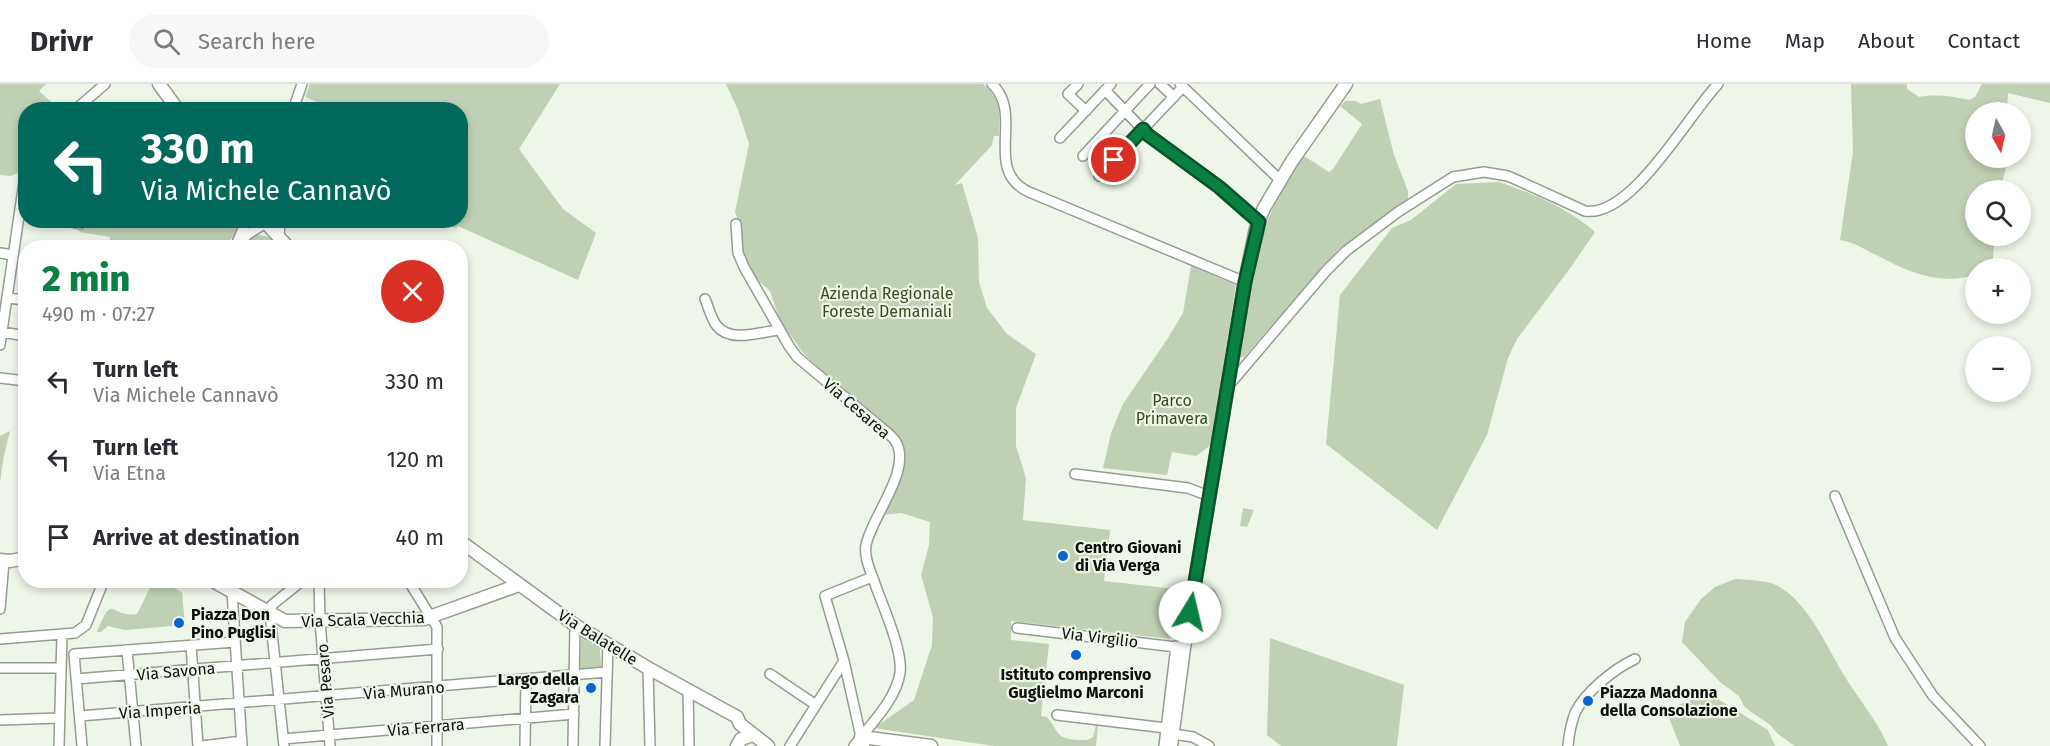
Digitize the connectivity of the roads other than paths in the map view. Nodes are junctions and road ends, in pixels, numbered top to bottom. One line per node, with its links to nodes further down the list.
1 (105, 84): 13 (street)
2 (159, 84): 14 (street)
3 (302, 84): 15 (street)
4 (992, 84): 35 (street)
5 (1077, 84): 16 (street)
6 (1150, 84): 17 (street)
7 (1160, 84): 12 (street)
8 (1346, 84): 22 (street)
9 (1718, 84): 45 (street)
10 (1181, 86): 12 (street); 22 (street)
11 (1108, 87): 16 (street); 17 (street)
12 (1174, 97): 18 (street)
13 (84, 102)
14 (172, 102)
15 (296, 102)
16 (1086, 111): 19 (street)
17 (1125, 111): 18 (street); 20 (street)
18 (1143, 129): 21 (street); 23 (street)
19 (1060, 138)
20 (1083, 156)
21 (1099, 176)
22 (1280, 180): 23 (street)
23 (1259, 222): 35 (street)
24 (736, 224): 39 (street, Via Cesarea)
25 (20, 228): 33 (street)
26 (257, 228): 30 (street)
27 (271, 228): 29 (street)
28 (280, 228): 29 (street)
29 (279, 237): 31 (street)
30 (242, 240)
31 (282, 240)
32 (0, 253): 33 (street)
33 (14, 253): 34 (street); 36 (street)
34 (18, 253)
35 (1245, 282): 45 (street)
36 (7, 298): 37 (street); 40 (street)
37 (18, 299)
38 (705, 299): 39 (street)
39 (778, 330): 54 (street, Via Cesarea)
40 (2, 332): 41 (street); 42 (street)
41 (18, 335)
42 (0, 345)
43 (0, 378): 44 (street)
44 (18, 380)
45 (1227, 387): 47 (street)
46 (1075, 474): 48 (street)
47 (1211, 482): 48 (street); 49 (street)
48 (1188, 488): 49 (street)
49 (1209, 496): 61 (street)
50 (1835, 496): 133 (street)
51 (468, 548): 55 (street, Via Balatelle)
52 (18, 559): 53 (street)
53 (2, 561): 64 (street)
54 (872, 577): 80 (street); 113 (street, Via Cesarea)
55 (519, 585): 66 (street, Via Scala Vecchia); 68 (street, Via Balatelle)
56 (101, 588): 70 (street)
57 (226, 588): 62 (street, Via Scala Vecchia)
58 (293, 588): 65 (street)
59 (319, 588): 67 (street, Via Pesaro)
60 (413, 588): 66 (street)
61 (1194, 588): 63 (street); 63 (street)
62 (232, 592): 65 (street, Via Scala Vecchia); 72 (street)
63 (1190, 608): 75 (street)
64 (0, 609)
65 (270, 614): 67 (street, Via Scala Vecchia); 81 (street)
66 (431, 617): 67 (street, Via Scala Vecchia); 76 (street)
67 (320, 621): 78 (street, Via Pesaro)
68 (575, 625): 73 (street, Via Balatelle); 90 (street)
69 (1017, 628): 75 (street, Via Virgilio)
70 (62, 635): 71 (street); 84 (street)
71 (0, 639)
72 (235, 642): 74 (street); 82 (street)
73 (608, 645): 85 (street, Via Balatelle); 87 (street)
74 (191, 647): 77 (street); 86 (street)
75 (1180, 647): 111 (street)
76 (438, 649): 78 (street, Via Savona); 93 (street)
77 (127, 652): 89 (street); 91 (street)
78 (323, 659): 81 (street, Via Savona); 95 (street, Via Pesaro)
79 (1635, 659): 132 (street)
80 (844, 661): 98 (street); 113 (street)
81 (275, 663): 82 (street, Via Savona); 96 (street)
82 (236, 666): 86 (street, Via Savona); 97 (street)
83 (0, 668): 84 (street)
84 (60, 668): 104 (street)
85 (648, 668): 94 (street, Via Balatelle); 125 (street)
86 (193, 669): 89 (street, Via Savona); 99 (street)
87 (607, 672): 90 (street, Via Murano); 124 (street)
88 (770, 674): 98 (street)
89 (129, 675): 91 (street, Via Savona); 100 (street)
90 (572, 675): 92 (street, Via Murano); 101 (street)
91 (76, 679): 103 (street)
92 (526, 679): 93 (street, Via Murano); 105 (street)
93 (437, 687): 95 (street, Via Murano); 108 (street)
94 (688, 689): 107 (street, Via Balatelle); 126 (street)
95 (326, 696): 96 (street, Via Murano); 109 (street, Via Pesaro)
96 (279, 700): 97 (street, Via Murano); 112 (street)
97 (239, 704): 99 (street, Via Imperia); 114 (street)
98 (816, 705): 128 (street)
99 (196, 707): 100 (street, Via Imperia); 119 (street)
100 (133, 712): 103 (street, Via Imperia); 118 (street)
101 (571, 714): 105 (street, Via Ferrara); 123 (street)
102 (1057, 715): 111 (street)
103 (80, 716): 117 (street)
104 (59, 718): 106 (street); 116 (street)
105 (526, 718): 108 (street, Via Ferrara); 122 (street)
106 (0, 720)
107 (740, 724): 110 (street, Via Balatelle); 115 (street)
108 (437, 726): 109 (street, Via Ferrara); 121 (street)
109 (329, 735): 112 (street, Via Ferrara); 120 (street, Via Pesaro)
110 (753, 735): 115 (street); 127 (street, Via Balatelle)
111 (1170, 736): 130 (street); 131 (street)
112 (284, 742)
113 (859, 743): 129 (street)
114 (242, 744): 119 (street)
115 (738, 745)
116 (59, 746)
117 (82, 746)
118 (136, 746)
119 (200, 746)
120 (330, 746)
121 (437, 746)
122 (525, 746)
123 (573, 746)
124 (606, 746)
125 (650, 746)
126 (689, 746)
127 (768, 746)
128 (790, 746)
129 (931, 746)
130 (1164, 746)
131 (1209, 746)
132 (1568, 746)
133 (1980, 746)

